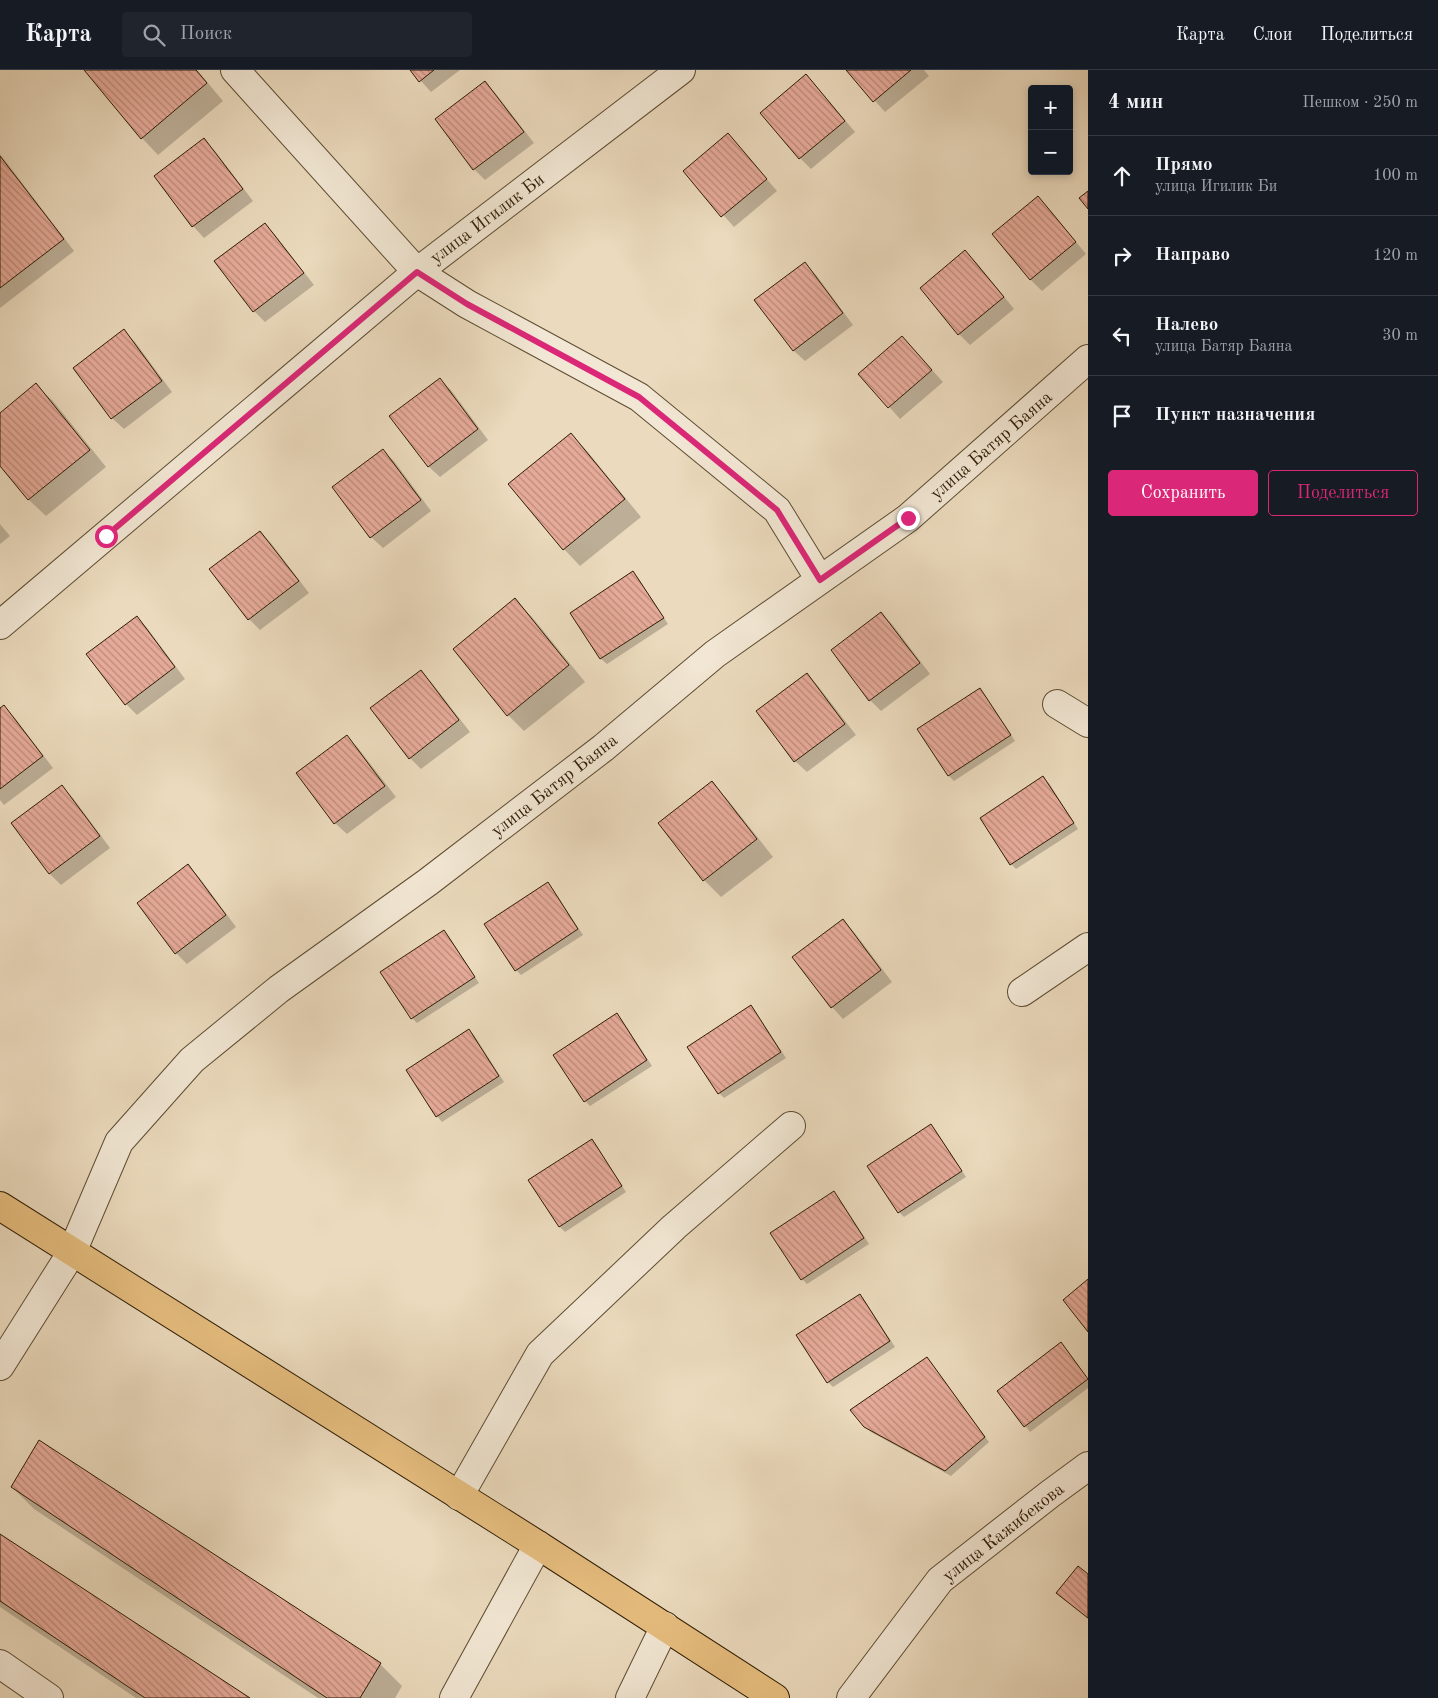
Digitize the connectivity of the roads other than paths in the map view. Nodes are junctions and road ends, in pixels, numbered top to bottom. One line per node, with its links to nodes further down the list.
1 (235, 70): 3 (street)
2 (681, 70): 3 (street, улица Игилик Би)
3 (417, 272): 5 (street); 6 (street, улица Игилик Би)
4 (1088, 359): 5 (street, улица Батяр Баяна)
5 (820, 580): 13 (street, улица Батяр Баяна)
6 (0, 625)
7 (1057, 704): 8 (street)
8 (1088, 723)
9 (1088, 947): 10 (street)
10 (1022, 992)
11 (791, 1126): 16 (street)
12 (0, 1206): 13 (main road)
13 (72, 1252): 14 (street, улица Батяр Баяна); 16 (main road)
14 (0, 1366)
15 (1088, 1466): 24 (street, улица Кажибекова)
16 (459, 1496): 17 (main road)
17 (538, 1545): 18 (main road); 21 (street)
18 (665, 1626): 22 (street); 23 (main road)
19 (0, 1664): 20 (street)
20 (49, 1698)
21 (454, 1698)
22 (630, 1698)
23 (774, 1698)
24 (851, 1698)

